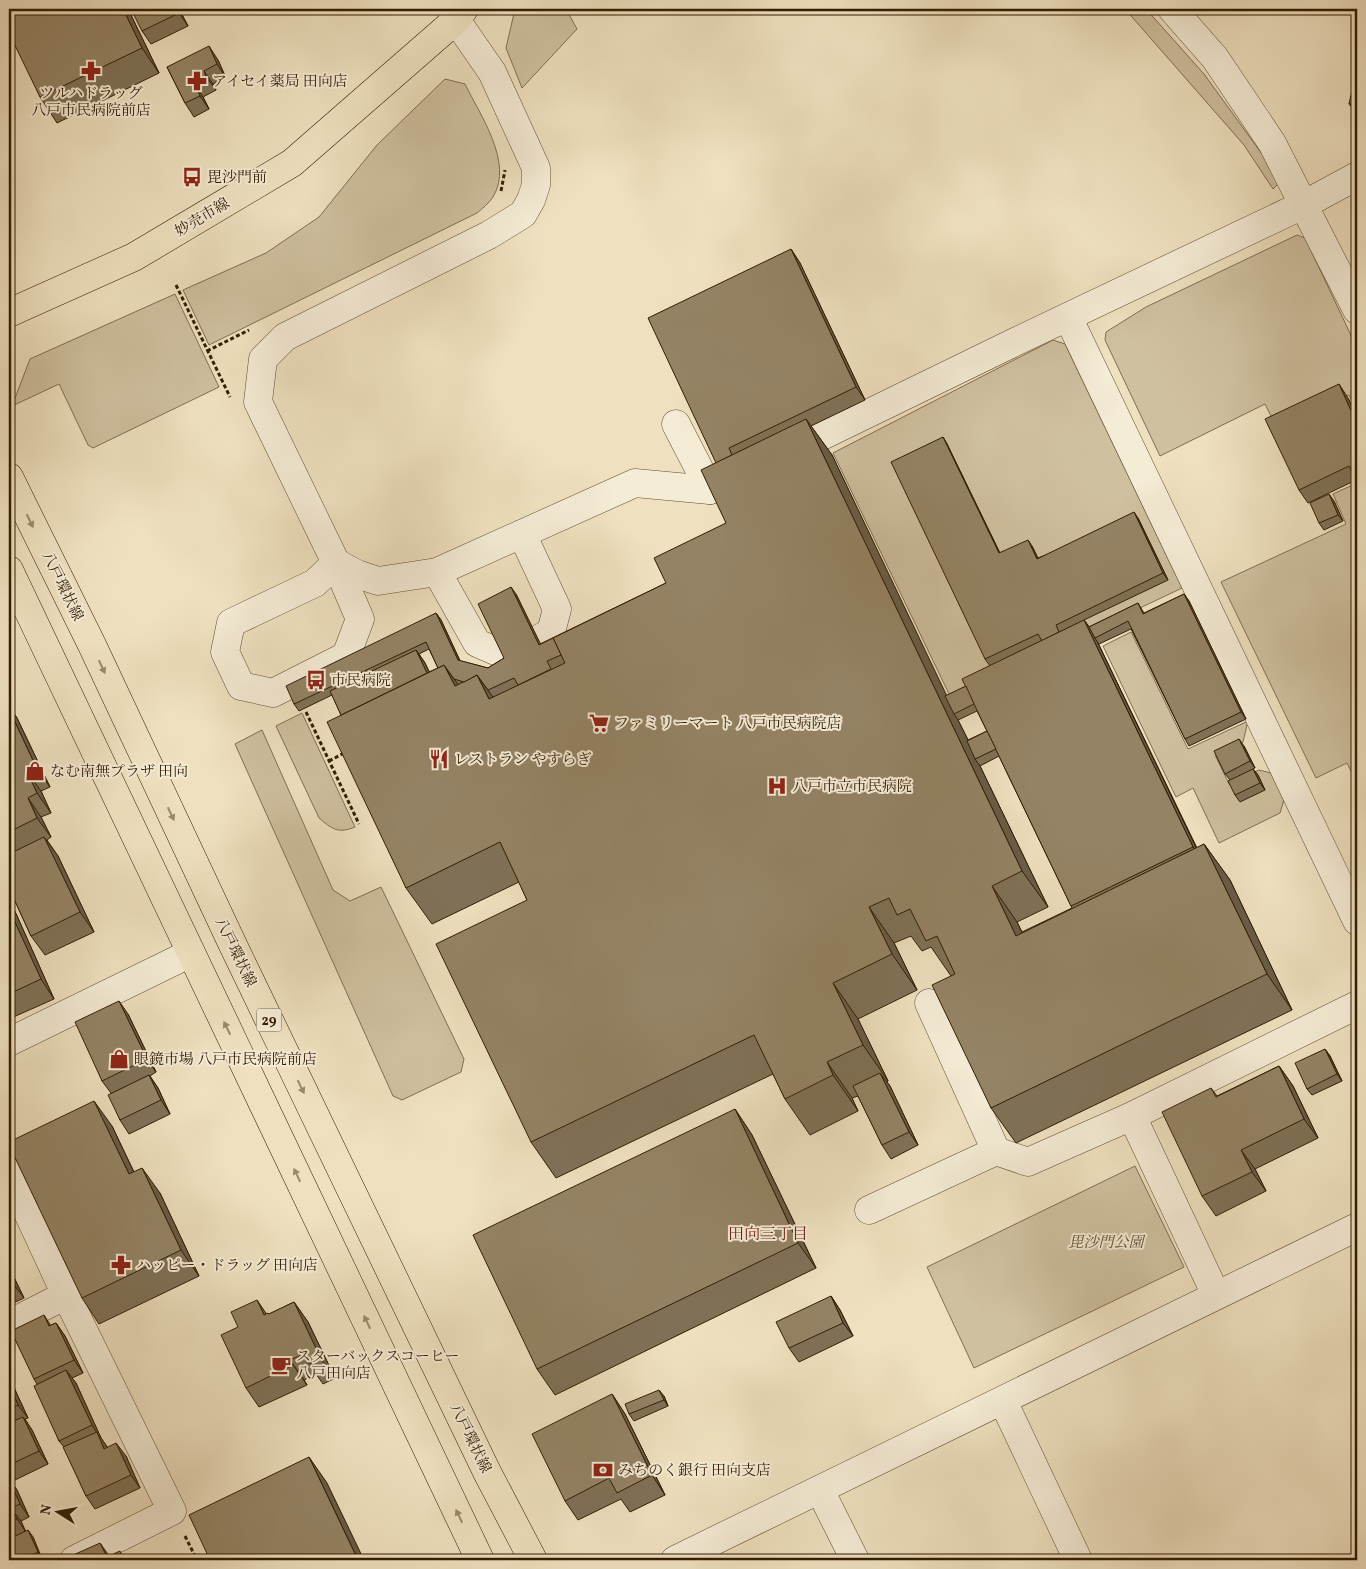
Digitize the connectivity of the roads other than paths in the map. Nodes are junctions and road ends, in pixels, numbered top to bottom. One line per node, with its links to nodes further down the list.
1 (1172, 9): 4 (street)
2 (457, 12): 6 (main road, 妙売市線); 12 (street)
3 (1357, 176): 4 (street)
4 (1305, 204): 5 (street); 7 (street)
5 (1357, 310)
6 (9, 313)
7 (1068, 317): 10 (street); 15 (street)
8 (676, 424): 10 (street)
9 (9, 477): 32 (main road, 八戸環状線 / 29, one-way to 32)
10 (710, 490): 11 (street)
11 (522, 534): 14 (street); 14 (street)
12 (336, 563): 12 (street); 14 (street)
13 (9, 570): 16 (main road)
14 (437, 572)
15 (1357, 921)
16 (191, 953): 19 (street); 31 (main road, one-way to 16)
17 (929, 1003): 21 (street)
18 (1357, 1005): 20 (street)
19 (9, 1042)
20 (1132, 1116): 21 (street); 26 (street)
21 (996, 1151): 23 (street)
22 (9, 1172): 25 (street)
23 (869, 1210)
24 (1357, 1227): 26 (street)
25 (66, 1295): 27 (street); 30 (street)
26 (1216, 1295): 28 (street)
27 (9, 1324)
28 (1003, 1401): 29 (street); 35 (street)
29 (820, 1490): 33 (street); 34 (street)
30 (74, 1560)
31 (480, 1560)
32 (534, 1560)
33 (675, 1560)
34 (855, 1560)
35 (1078, 1560)

